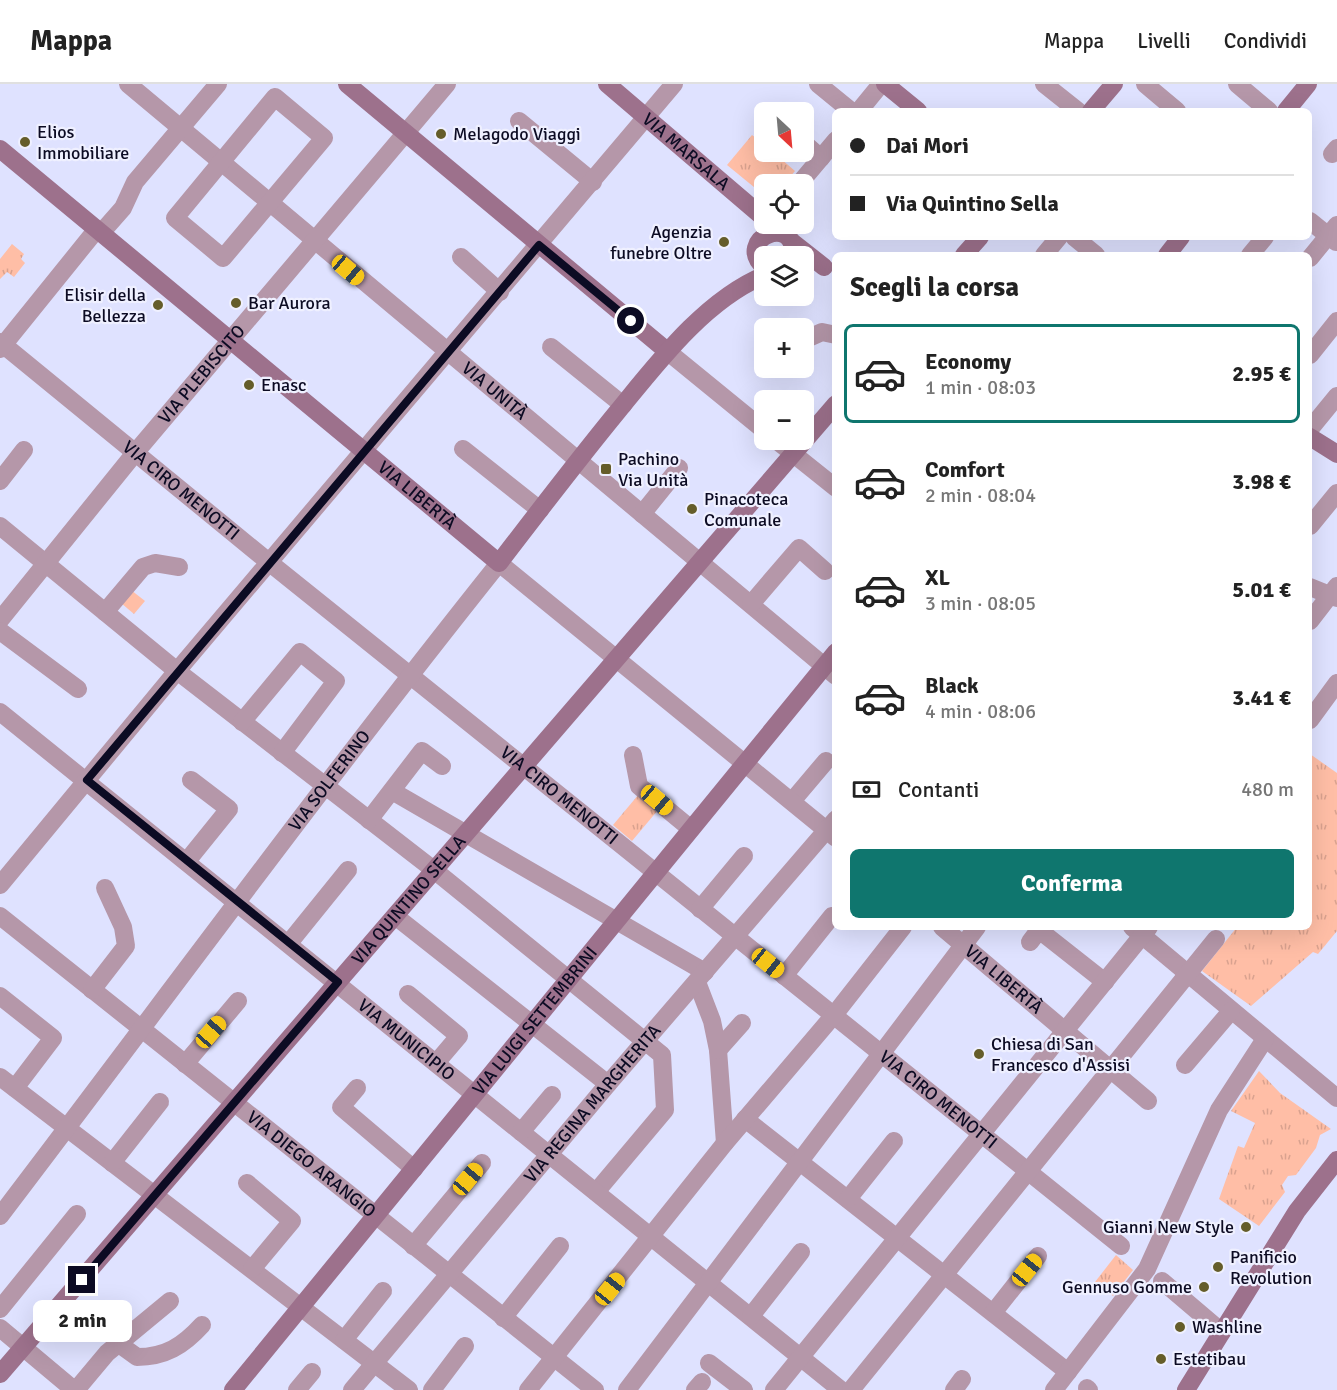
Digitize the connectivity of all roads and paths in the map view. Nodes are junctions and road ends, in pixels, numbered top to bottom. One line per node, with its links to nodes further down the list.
1 (128, 84): 24 (street, VIA UNITÀ)
2 (218, 84): 24 (street)
3 (347, 84): 25 (street)
4 (447, 84): 25 (street, VIA PLEBISCITO)
5 (607, 84): 22 (street, VIA MARSALA)
6 (675, 84): 22 (street)
7 (818, 84): 14 (street)
8 (883, 84): 15 (street); 16 (street)
9 (1044, 84): 17 (street)
10 (1114, 84): 18 (street)
11 (1145, 84): 19 (street)
12 (1238, 84): 20 (street)
13 (1308, 84): 21 (street)
14 (847, 108)
15 (862, 108)
16 (914, 108)
17 (1074, 108)
18 (1093, 108)
19 (1173, 108)
20 (1266, 108)
21 (1288, 108)
22 (646, 117): 32 (street); 34 (street, VIA MARSALA)
23 (519, 121): 32 (street)
24 (179, 129): 30 (street, VIA UNITÀ); 36 (street)
25 (406, 132): 44 (street, VIA PLEBISCITO); 45 (street)
26 (832, 145): 29 (street)
27 (0, 150): 36 (street, VIA LIBERTÀ)
28 (814, 152): 29 (street)
29 (821, 158): 31 (street)
30 (221, 163): 33 (street, VIA UNITÀ); 33 (street); 33 (street)
31 (807, 174)
32 (593, 182): 45 (street)
33 (269, 203): 44 (street, VIA UNITÀ)
34 (754, 210)
35 (1312, 221): 37 (street)
36 (99, 231): 63 (street, VIA LIBERTÀ); 64 (street)
37 (1334, 235): 53 (street)
38 (785, 239): 46 (street); 56 (street)
39 (977, 240): 47 (street)
40 (1056, 240): 48 (street)
41 (1078, 240): 49 (street)
42 (1179, 240): 50 (street)
43 (1262, 240): 51 (street)
44 (315, 242): 63 (street, VIA PLEBISCITO); 67 (street, VIA UNITÀ)
45 (539, 245): 58 (street); 66 (street)
46 (757, 246)
47 (967, 252)
48 (1046, 252)
49 (1092, 252)
50 (1169, 252)
51 (1252, 252)
52 (754, 253): 59 (street)
53 (1312, 256)
54 (461, 257): 58 (street)
55 (814, 268): 56 (street)
56 (830, 269)
57 (754, 281): 59 (street)
58 (500, 292): 67 (street)
59 (717, 305): 66 (street, VIA SOLFERINO)
60 (1337, 321): 68 (street)
61 (832, 334): 62 (street)
62 (814, 336)
63 (231, 340): 77 (street, VIA LIBERTÀ); 79 (street, VIA PLEBISCITO)
64 (1, 345): 79 (street, VIA CIRO MENOTTI)
65 (551, 347): 70 (street)
66 (667, 351): 70 (street, VIA SOLFERINO); 72 (street)
67 (447, 353): 77 (street); 82 (street, VIA UNITÀ)
68 (1312, 353)
69 (1337, 396): 73 (street)
70 (623, 405): 82 (street, VIA SOLFERINO)
71 (832, 410): 80 (street, VIA QUINTINO SELLA)
72 (754, 422)
73 (1312, 427)
74 (1312, 438): 81 (street)
75 (463, 449): 87 (street)
76 (24, 450): 84 (street)
77 (365, 450): 92 (street); 93 (street, VIA LIBERTÀ)
78 (788, 450): 80 (street)
79 (135, 453): 92 (street, VIA CIRO MENOTTI); 94 (street, VIA PLEBISCITO)
80 (793, 454): 85 (street); 91 (street, VIA QUINTINO SELLA)
81 (1337, 454)
82 (578, 460): 87 (street, VIA SOLFERINO); 88 (street, VIA UNITÀ)
83 (680, 468): 88 (street)
84 (0, 481)
85 (832, 485)
86 (1337, 493): 89 (street)
87 (540, 510): 93 (street, VIA SOLFERINO)
88 (642, 514): 91 (street, VIA UNITÀ)
89 (1312, 524)
90 (0, 526): 94 (street)
91 (700, 562): 99 (street, VIA UNITÀ); 104 (street, VIA QUINTINO SELLA)
92 (270, 563): 105 (street); 107 (street, VIA CIRO MENOTTI)
93 (499, 563): 104 (street, VIA LIBERTÀ); 107 (street, VIA SOLFERINO)
94 (46, 564): 100 (street); 102 (street, VIA PLEBISCITO)
95 (179, 567): 100 (street)
96 (825, 571): 99 (street)
97 (1312, 587): 98 (street)
98 (1335, 593): 101 (street)
99 (751, 604): 106 (street, VIA UNITÀ)
100 (105, 612): 105 (street)
101 (1312, 619)
102 (0, 620)
103 (0, 631): 109 (street)
104 (616, 658): 116 (street, VIA LIBERTÀ); 118 (street, VIA QUINTINO SELLA)
105 (177, 671): 112 (street); 119 (street)
106 (830, 672): 116 (street, VIA LUIGI SETTEMBRINI)
107 (410, 675): 118 (street, VIA CIRO MENOTTI); 121 (street, VIA SOLFERINO)
108 (1337, 683): 111 (street)
109 (78, 689)
110 (0, 712): 119 (street, VIA MUNICIPIO)
111 (1312, 717)
112 (242, 722): 113 (street); 113 (street)
113 (282, 753): 121 (street)
114 (633, 755): 126 (street)
115 (826, 761): 123 (street)
116 (745, 763): 123 (street, VIA LIBERTÀ); 126 (street, VIA LUIGI SETTEMBRINI)
117 (442, 766): 122 (street)
118 (524, 766): 127 (street, VIA QUINTINO SELLA); 132 (street, VIA CIRO MENOTTI)
119 (87, 780): 129 (street, VIA MUNICIPIO); 133 (street)
120 (191, 780): 129 (street)
121 (324, 785): 124 (street); 135 (street, VIA SOLFERINO)
122 (392, 791): 124 (street); 127 (street)
123 (793, 800): 125 (street, VIA LIBERTÀ)
124 (369, 820): 131 (street)
125 (832, 829): 145 (street, VIA REGINA MARGHERITA)
126 (691, 830): 132 (street, VIA LUIGI SETTEMBRINI)
127 (466, 834): 131 (street, VIA QUINTINO SELLA); 140 (street)
128 (744, 856): 136 (street)
129 (186, 861): 135 (street, VIA MUNICIPIO)
130 (348, 870): 148 (street)
131 (434, 870): 138 (street, VIA QUINTINO SELLA); 153 (street)
132 (656, 873): 136 (street, VIA CIRO MENOTTI); 140 (street, VIA LUIGI SETTEMBRINI)
133 (0, 885)
134 (105, 888): 156 (street)
135 (238, 901): 148 (street, VIA MUNICIPIO); 164 (street, VIA SOLFERINO)
136 (700, 909): 145 (street, VIA CIRO MENOTTI)
137 (0, 916): 156 (street, VIA DIEGO ARANGIO)
138 (395, 916): 154 (street, VIA QUINTINO SELLA); 163 (street)
139 (832, 916): 151 (street)
140 (616, 921): 152 (street); 153 (street, VIA LUIGI SETTEMBRINI)
141 (901, 930): 161 (street)
142 (946, 930): 149 (street, VIA LIBERTÀ)
143 (975, 930): 149 (street)
144 (1141, 930): 150 (street); 155 (street)
145 (736, 937): 151 (street, VIA CIRO MENOTTI); 152 (street, VIA REGINA MARGHERITA)
146 (1216, 939): 150 (street)
147 (1030, 942): 155 (street)
148 (289, 943): 154 (street, VIA MUNICIPIO)
149 (963, 945): 165 (street, VIA LIBERTÀ); 169 (street)
150 (1186, 974): 160 (street); 173 (street)
151 (784, 975): 161 (street, VIA CIRO MENOTTI)
152 (701, 977): 167 (street, VIA REGINA MARGHERITA); 168 (street)
153 (568, 980): 163 (street, VIA LUIGI SETTEMBRINI); 167 (street)
154 (338, 982): 170 (street, VIA MUNICIPIO); 183 (street, VIA QUINTINO SELLA)
155 (1105, 982): 165 (street)
156 (93, 990): 164 (street, VIA DIEGO ARANGIO)
157 (408, 994): 170 (street)
158 (0, 996): 176 (street)
159 (238, 1001): 171 (street)
160 (1231, 1011): 166 (street); 172 (street)
161 (834, 1015): 169 (street, VIA CIRO MENOTTI); 184 (street)
162 (742, 1023): 168 (street)
163 (532, 1024): 175 (street); 178 (street, VIA LUIGI SETTEMBRINI)
164 (142, 1030): 171 (street, VIA DIEGO ARANGIO); 185 (street, VIA SOLFERINO)
165 (1065, 1031): 173 (street, VIA LIBERTÀ); 187 (street)
166 (1265, 1039): 180 (street); 235 (street)
167 (645, 1041): 175 (street, VIA REGINA MARGHERITA); 198 (street)
168 (718, 1050): 189 (street)
169 (883, 1055): 187 (street, VIA CIRO MENOTTI); 192 (street)
170 (436, 1063): 178 (street, VIA MUNICIPIO)
171 (184, 1064): 183 (street, VIA DIEGO ARANGIO)
172 (1185, 1065)
173 (1111, 1069): 181 (street, VIA LIBERTÀ); 196 (street)
174 (0, 1077): 176 (street)
175 (608, 1084): 190 (street, VIA REGINA MARGHERITA)
176 (15, 1088): 185 (street)
177 (357, 1088): 195 (street)
178 (475, 1094): 186 (street, VIA MUNICIPIO); 195 (street, VIA LUIGI SETTEMBRINI)
179 (552, 1095): 186 (street)
180 (1337, 1098)
181 (1148, 1101)
182 (160, 1102): 193 (street)
183 (234, 1103): 199 (street, VIA QUINTINO SELLA); 203 (street, VIA DIEGO ARANGIO)
184 (745, 1119): 189 (street); 192 (street)
185 (67, 1128): 193 (street); 202 (street, VIA SOLFERINO)
186 (521, 1132): 190 (street, VIA MUNICIPIO)
187 (981, 1134): 196 (street, VIA CIRO MENOTTI); 205 (street)
188 (894, 1141): 200 (street)
189 (725, 1143): 204 (street)
190 (549, 1155): 198 (street, VIA MUNICIPIO); 212 (street, VIA REGINA MARGHERITA)
191 (1337, 1160): 225 (street)
192 (799, 1161): 200 (street); 215 (street)
193 (112, 1162): 199 (street)
194 (482, 1163): 206 (street)
195 (414, 1169): 203 (street, VIA LUIGI SETTEMBRINI)
196 (1029, 1172): 208 (street, VIA CIRO MENOTTI); 213 (street)
197 (247, 1183): 211 (street)
198 (596, 1191): 204 (street, VIA MUNICIPIO)
199 (155, 1195): 211 (street); 228 (street, VIA QUINTINO SELLA)
200 (848, 1199): 205 (street)
201 (77, 1214): 219 (street)
202 (0, 1216)
203 (375, 1216): 206 (street, VIA DIEGO ARANGIO); 218 (street, VIA LUIGI SETTEMBRINI)
204 (652, 1238): 215 (street, VIA MUNICIPIO); 231 (street)
205 (897, 1238): 213 (street); 230 (street)
206 (413, 1246): 212 (street, VIA DIEGO ARANGIO)
207 (560, 1246): 222 (street)
208 (1121, 1246)
209 (801, 1252): 221 (street)
210 (1038, 1256): 220 (street)
211 (252, 1269): 218 (street)
212 (449, 1275): 222 (street, VIA DIEGO ARANGIO); 232 (street, VIA REGINA MARGHERITA)
213 (945, 1275): 220 (street); 249 (street)
214 (1162, 1281): 225 (street)
215 (708, 1283): 221 (street, VIA MUNICIPIO); 245 (street)
216 (383, 1291): 226 (street)
217 (170, 1302): 227 (street)
218 (301, 1307): 226 (street); 238 (street, VIA LUIGI SETTEMBRINI)
219 (0, 1309)
220 (993, 1313): 235 (street)
221 (751, 1316): 230 (street, VIA MUNICIPIO)
222 (503, 1318): 231 (street, VIA DIEGO ARANGIO)
223 (202, 1325): 227 (street)
224 (0, 1328): 228 (street)
225 (1222, 1332): 251 (street)
226 (344, 1340): 232 (street)
227 (119, 1344): 237 (street)
228 (23, 1347): 236 (street, VIA QUINTINO SELLA); 237 (street)
229 (465, 1347): 242 (street)
230 (801, 1357): 247 (street); 248 (street, VIA MUNICIPIO)
231 (555, 1358): 243 (street); 244 (street, VIA DIEGO ARANGIO)
232 (375, 1363): 240 (street, VIA REGINA MARGHERITA); 241 (street)
233 (710, 1363): 246 (street)
234 (312, 1372): 239 (street)
235 (1068, 1372): 250 (street)
236 (0, 1374)
237 (75, 1390)
238 (233, 1390)
239 (297, 1390)
240 (352, 1390)
241 (409, 1390)
242 (432, 1390)
243 (528, 1390)
244 (595, 1390)
245 (627, 1390)
246 (744, 1390)
247 (774, 1390)
248 (841, 1390)
249 (851, 1390)
250 (1054, 1390)
251 (1186, 1390)

